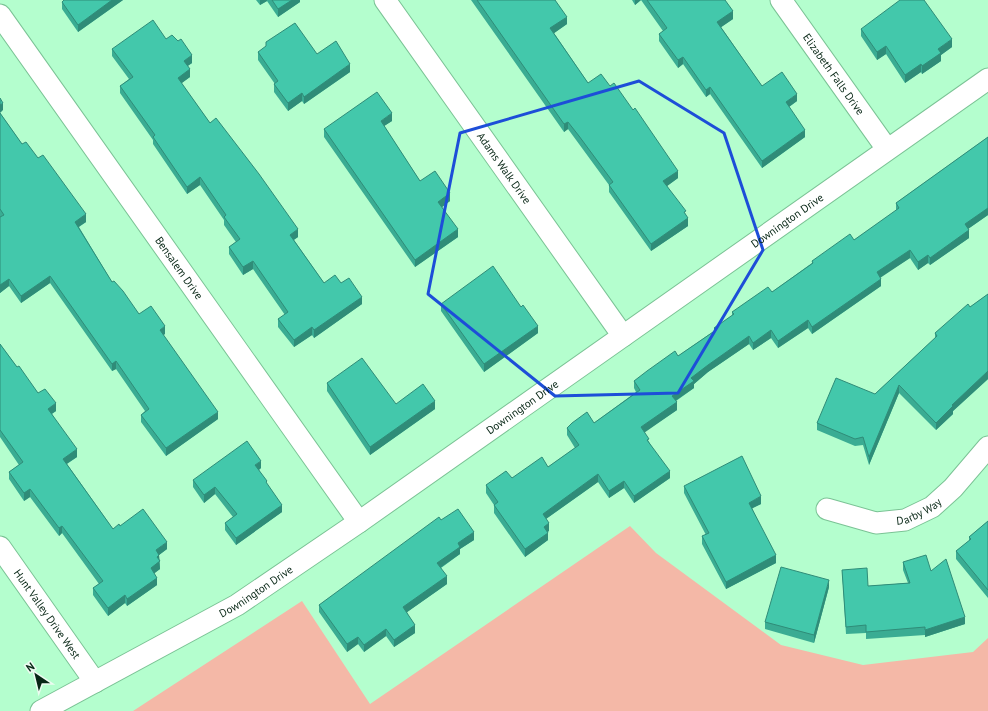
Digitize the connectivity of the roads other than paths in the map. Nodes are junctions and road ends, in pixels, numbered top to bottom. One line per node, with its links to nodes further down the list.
1 (385, 0): 6 (street, Adams Walk Drive)
2 (780, 0): 5 (street, Elizabeth Falls Drive)
3 (0, 15): 9 (street, Bensalem Drive)
4 (988, 79): 5 (street, Downington Drive)
5 (887, 149): 6 (street, Downington Drive)
6 (623, 336): 9 (street, Downington Drive)
7 (988, 447): 8 (street, Darby Way)
8 (827, 509)
9 (359, 522): 11 (street, Downington Drive)
10 (0, 547): 11 (street, Hunt Valley Drive West)
11 (95, 682): 12 (street, Downington Drive)
12 (41, 711)

